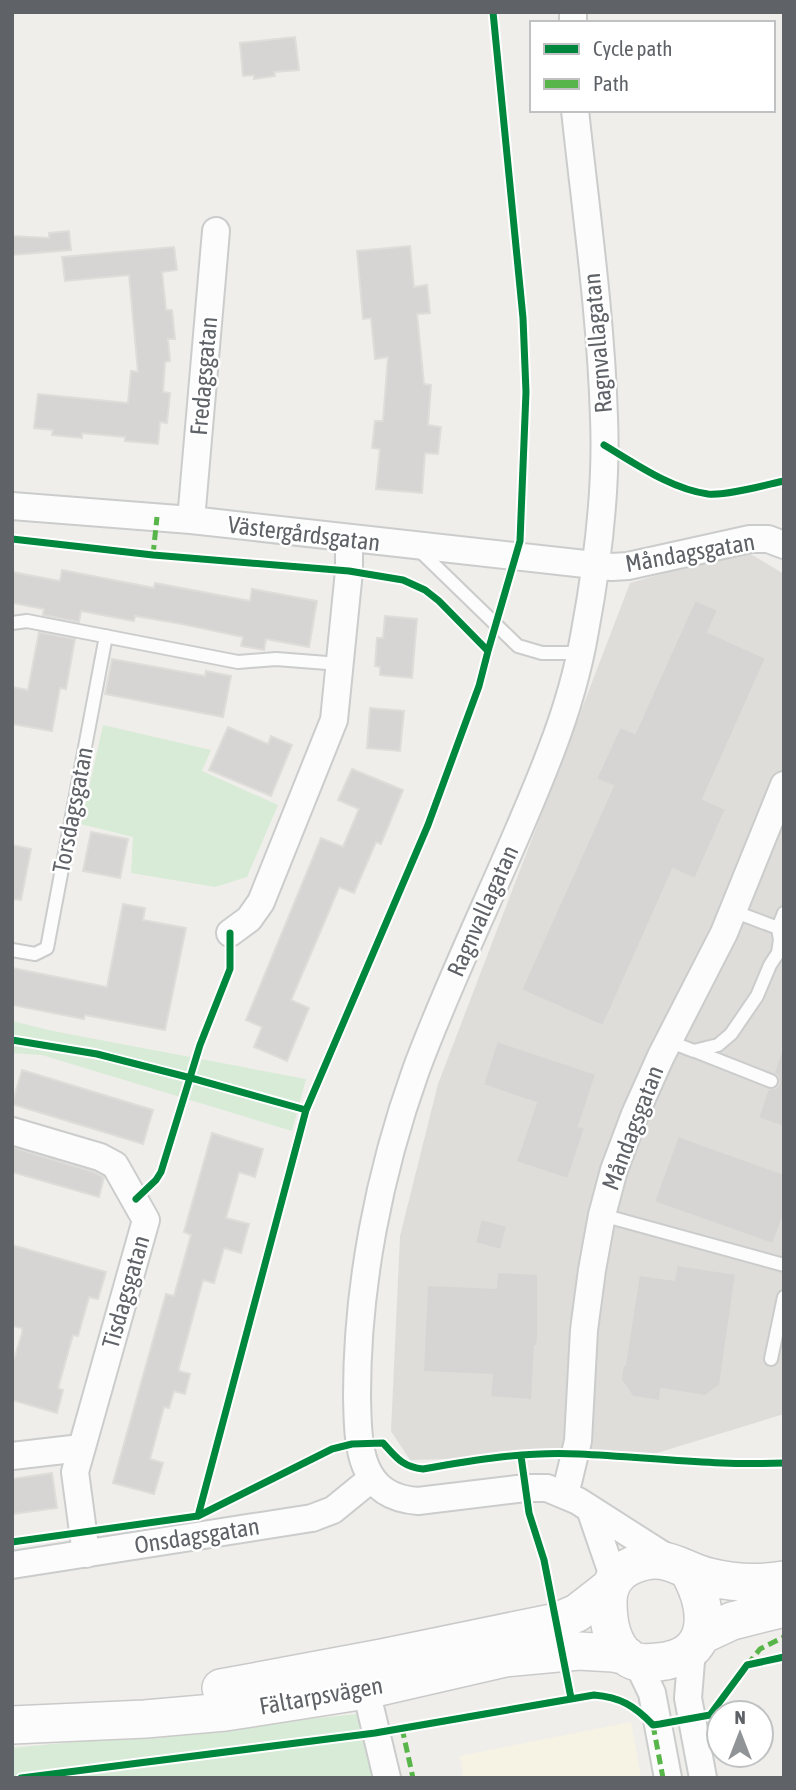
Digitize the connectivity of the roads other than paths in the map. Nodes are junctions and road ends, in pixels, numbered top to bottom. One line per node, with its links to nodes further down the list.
1 (575, 112): 8 (street, Ragnvallagatan)
2 (216, 231): 4 (street, Fredagsgatan)
3 (12, 506): 4 (street, Västergårdsgatan)
4 (191, 520): 5 (street, Västergårdsgatan)
5 (349, 539): 7 (street, Västergårdsgatan); 12 (street)
6 (784, 545): 8 (street, Måndagsgatan)
7 (413, 546): 8 (street, Västergårdsgatan); 11 (lane)
8 (596, 566): 11 (street, Ragnvallagatan)
9 (12, 623): 10 (lane)
10 (106, 636): 12 (lane); 18 (lane, Torsdagsgatan)
11 (580, 653): 29 (street, Ragnvallagatan)
12 (340, 664): 17 (street)
13 (784, 785): 14 (street, Måndagsgatan)
14 (733, 911): 16 (lane); 19 (street, Måndagsgatan)
15 (784, 913): 16 (lane)
16 (778, 928): 20 (lane)
17 (230, 933)
18 (12, 950)
19 (668, 1041): 20 (lane); 23 (street, Måndagsgatan)
20 (694, 1051): 21 (lane)
21 (771, 1081)
22 (12, 1131): 27 (street, Tisdagsgatan)
23 (602, 1215): 24 (lane); 30 (street, Måndagsgatan)
24 (784, 1265)
25 (784, 1297): 26 (lane)
26 (771, 1359)
27 (81, 1448): 28 (street); 32 (street, Tisdagsgatan)
28 (12, 1456)
29 (371, 1479): 30 (street); 32 (street, Onsdagsgatan)
30 (565, 1495): 31 (street)
31 (590, 1509): 34 (street); 36 (street)
32 (86, 1554): 33 (street, Onsdagsgatan)
33 (12, 1565)
34 (681, 1566): 35 (main road); 36 (main road); 38 (main road)
35 (784, 1580)
36 (612, 1583): 39 (main road, Fältarpsvägen); 40 (main road)
37 (784, 1608): 38 (main road)
38 (697, 1642): 40 (main road); 45 (street)
39 (416, 1651): 41 (street); 42 (main road, Fältarpsvägen)
40 (632, 1659): 41 (main road, Fältarpsvägen); 44 (street)
41 (366, 1690): 42 (main road, Fältarpsvägen); 43 (street)
42 (12, 1723)
43 (387, 1778)
44 (668, 1778)
45 (703, 1778)

